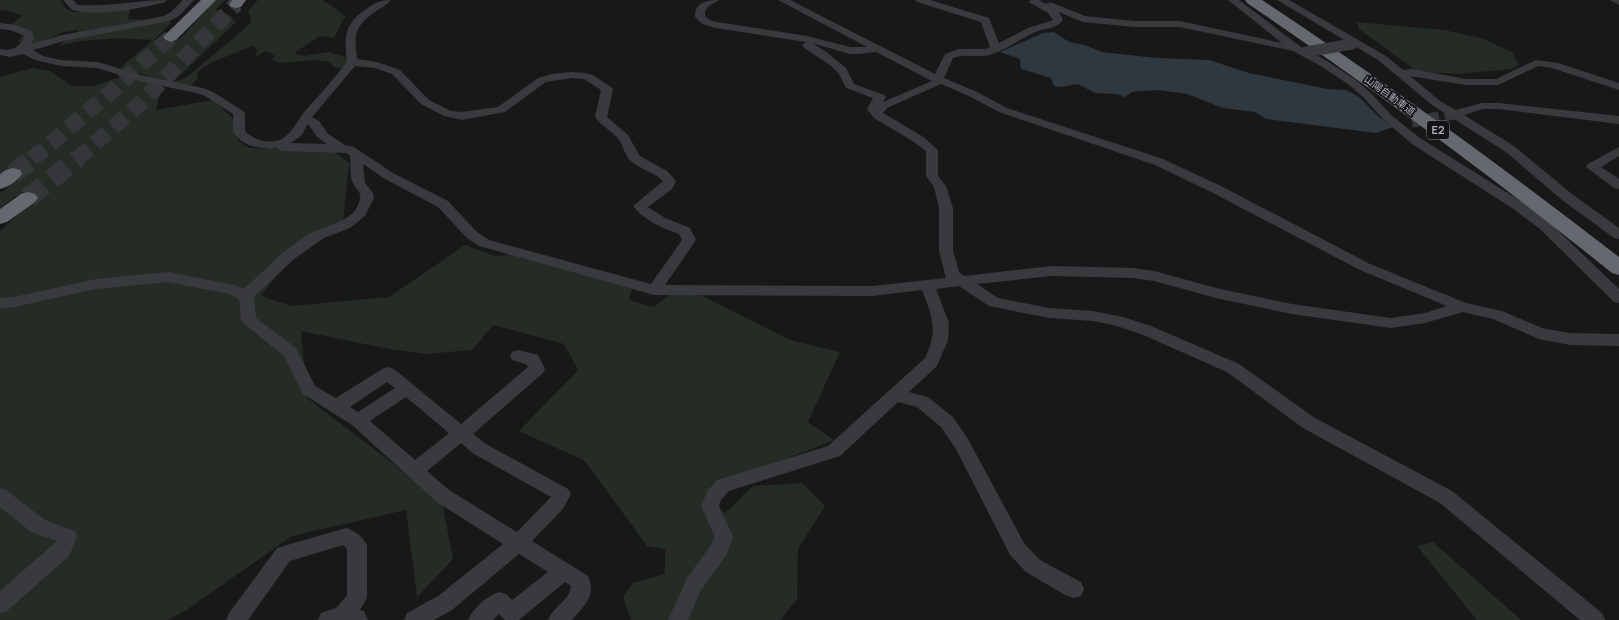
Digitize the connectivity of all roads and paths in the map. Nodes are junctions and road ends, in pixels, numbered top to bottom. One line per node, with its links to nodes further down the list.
1 (68, 0): 2 (street)
2 (162, 0)
3 (189, 0): 23 (street)
4 (209, 0): 18 (highway)
5 (366, 0): 16 (street)
6 (714, 0): 19 (street)
7 (783, 0): 21 (street)
8 (920, 0): 22 (street)
9 (1036, 0): 22 (street); 24 (street)
10 (1233, 0): 24 (street)
11 (1252, 0): 45 (highway, 山陽自動車道 / E2)
12 (1264, 0): 44 (highway, 山陽自動車道 / E2)
13 (1282, 0): 20 (street)
14 (1615, 0): 15 (street)
15 (1619, 2)
16 (382, 3): 26 (street)
17 (0, 26): 23 (street)
18 (171, 37)
19 (809, 40): 21 (street); 30 (street)
20 (1355, 44): 24 (street, bridge); 27 (street)
21 (877, 48): 28 (street)
22 (996, 49): 28 (street)
23 (24, 50): 25 (street); 36 (street)
24 (1302, 51): 35 (street)
25 (0, 52)
26 (352, 62): 32 (street); 48 (street)
27 (1402, 73): 29 (street); 43 (street)
28 (937, 79): 30 (street); 52 (street)
29 (1619, 87)
30 (877, 112): 46 (street)
31 (1460, 113): 33 (street)
32 (306, 119): 36 (street); 37 (street)
33 (1619, 120)
34 (1412, 122): 35 (street)
35 (1394, 123): 50 (street)
36 (284, 143): 37 (street)
37 (341, 148): 39 (street)
38 (1619, 151): 40 (street)
39 (356, 155): 48 (street); 49 (street)
40 (1619, 186)
41 (28, 198): 42 (highway)
42 (0, 218)
43 (1619, 235)
44 (1619, 254)
45 (1619, 268)
46 (961, 281): 47 (street); 52 (street); 72 (street)
47 (927, 284): 48 (street); 56 (street)
48 (654, 290)
49 (246, 296): 51 (street); 57 (street)
50 (1619, 298)
51 (0, 303)
52 (1463, 307): 53 (street)
53 (1619, 340)
54 (518, 356): 59 (street)
55 (407, 388): 57 (street); 58 (street); 59 (street)
56 (895, 395): 64 (street); 71 (street)
57 (336, 407): 58 (street)
58 (358, 420): 60 (street)
59 (463, 433): 60 (street); 62 (street)
60 (415, 471): 62 (street)
61 (0, 496): 65 (street)
62 (519, 542): 63 (street); 68 (street)
63 (564, 571): 69 (street); 70 (street)
64 (1074, 589)
65 (0, 604)
66 (343, 618): 67 (street)
67 (236, 620)
68 (414, 620)
69 (478, 620)
70 (558, 620)
71 (678, 620)
72 (1595, 620)

